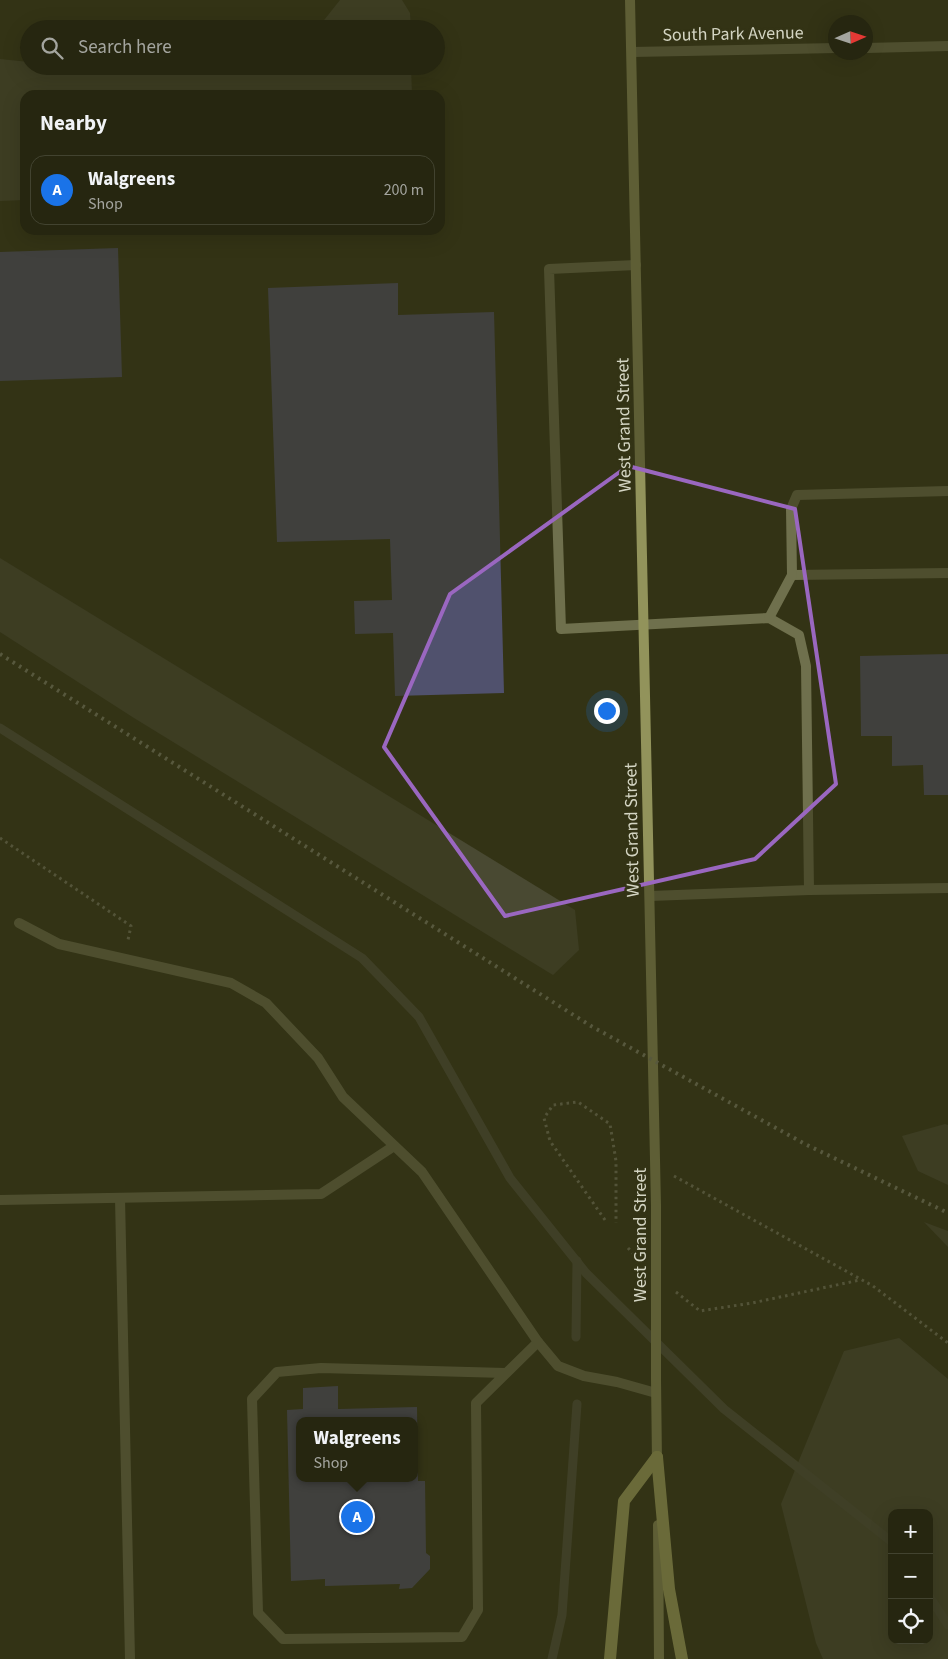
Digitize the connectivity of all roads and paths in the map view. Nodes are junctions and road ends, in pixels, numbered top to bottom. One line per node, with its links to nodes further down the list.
1 (630, 0): 5 (main road, West Grand Street)
2 (948, 46): 4 (street)
3 (828, 48): 5 (street, South Park Avenue)
4 (873, 48)
5 (632, 52): 6 (main road, West Grand Street)
6 (636, 265): 11 (main road, West Grand Street); 11 (street)
7 (948, 491): 9 (street)
8 (948, 573): 9 (street)
9 (792, 575): 10 (street)
10 (769, 618): 11 (street); 14 (street)
11 (644, 626): 15 (main road, West Grand Street)
12 (0, 838): 17 (path)
13 (948, 888): 14 (street)
14 (809, 890): 15 (street)
15 (650, 896): 31 (main road, West Grand Street, bridge)
16 (19, 923): 17 (street)
17 (123, 958): 18 (street)
18 (394, 1146): 20 (street); 28 (street)
19 (674, 1176): 26 (path)
20 (120, 1198): 21 (street); 33 (street)
21 (0, 1200)
22 (605, 1220): 23 (path)
23 (616, 1222)
24 (628, 1248): 25 (path)
25 (641, 1263)
26 (861, 1280): 27 (path); 29 (path)
27 (670, 1288)
28 (538, 1342): 30 (street); 31 (street)
29 (948, 1343)
30 (506, 1373): 30 (street)
31 (656, 1393): 32 (main road, West Grand Street)
32 (657, 1457): 34 (main road); 35 (main road, West Grand Street); 36 (main road)
33 (130, 1659)
34 (610, 1659)
35 (659, 1659)
36 (682, 1659)

